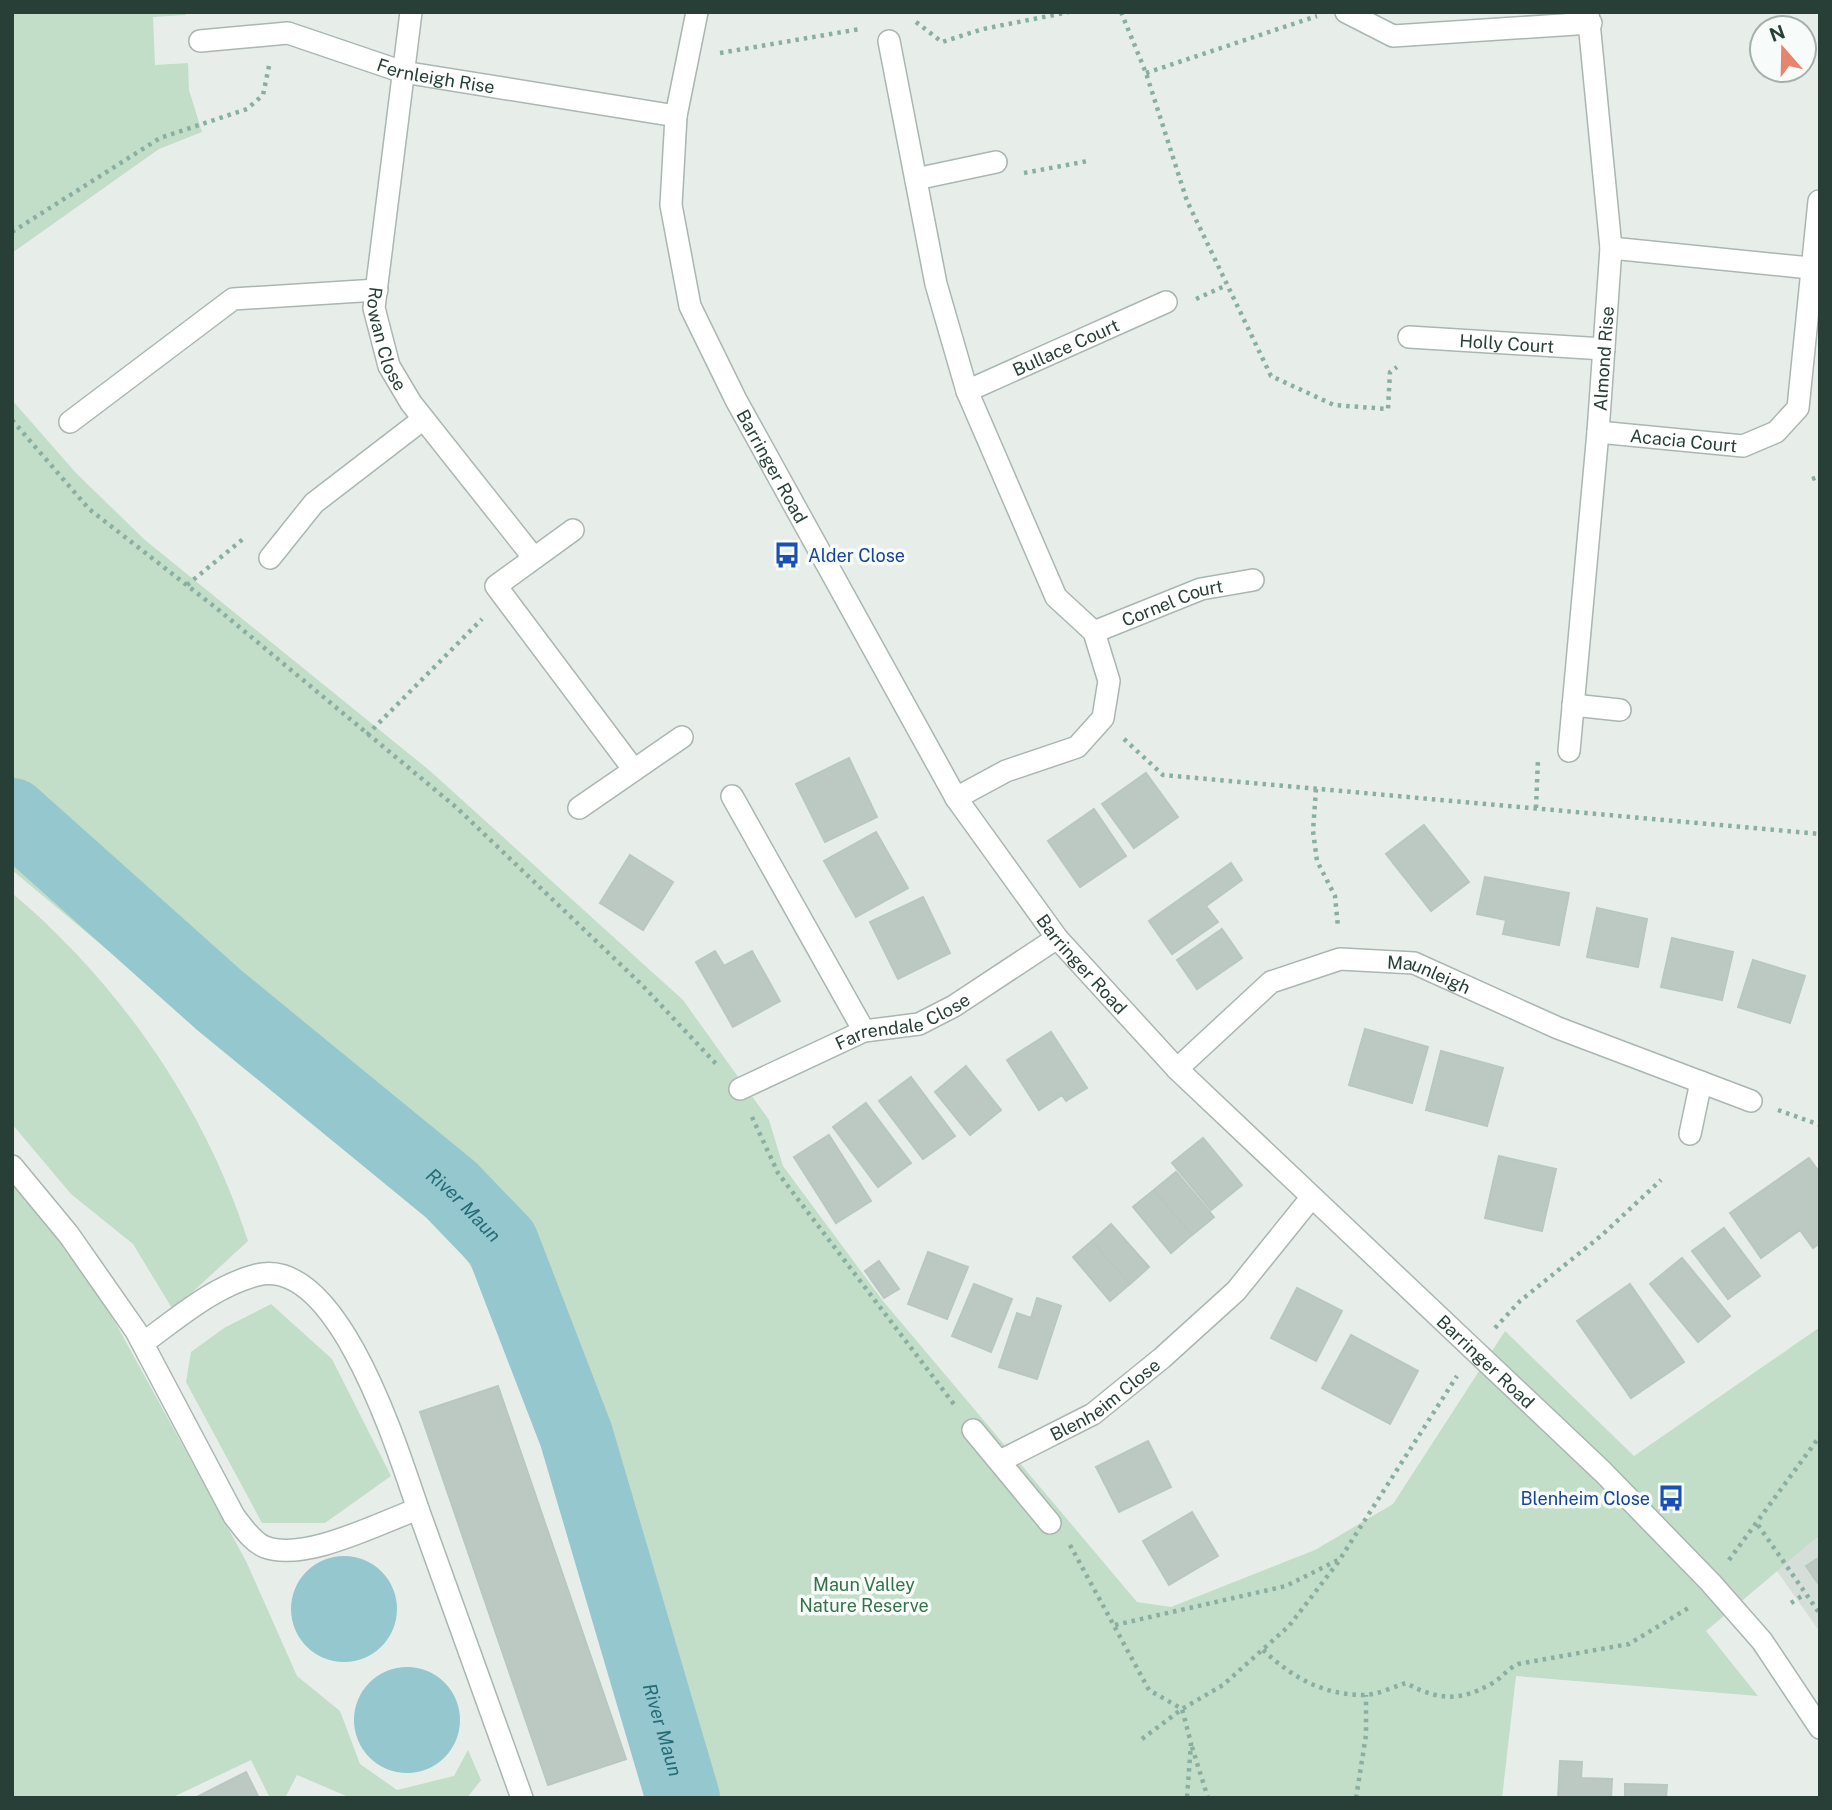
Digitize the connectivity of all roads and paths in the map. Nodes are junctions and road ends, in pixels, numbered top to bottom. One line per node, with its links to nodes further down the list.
1 (411, 12): 10 (street, Rowan Close)
2 (697, 12): 12 (street, Barringer Road)
3 (1121, 12): 11 (path)
4 (1327, 12): 11 (path)
5 (1346, 12): 6 (street)
6 (1590, 18): 18 (street, Almond Rise)
7 (267, 35): 8 (street, Fernleigh Rise); 10 (street, Fernleigh Rise); 17 (path)
8 (200, 41)
9 (889, 41): 15 (street)
10 (403, 72): 12 (street, Fernleigh Rise); 20 (street, Rowan Close)
11 (1146, 73): 23 (path)
12 (676, 116): 48 (street, Barringer Road)
13 (996, 162): 14 (path); 15 (street)
14 (1088, 162)
15 (916, 179): 25 (street)
16 (1818, 201): 19 (street, Acacia Court)
17 (12, 232)
18 (1611, 248): 19 (street); 24 (street, Almond Rise)
19 (1810, 268): 29 (street, Acacia Court)
20 (377, 290): 27 (street, Rowan Close); 28 (street)
21 (1167, 302): 25 (street, Bullace Court)
22 (1409, 337): 23 (street, Holly Court)
23 (1433, 338): 24 (street, Holly Court)
24 (1604, 349): 29 (street, Almond Rise)
25 (967, 391): 37 (street)
26 (12, 419): 41 (path)
27 (422, 420): 33 (street); 34 (street, Rowan Close)
28 (70, 422)
29 (1598, 432): 38 (street, Almond Rise)
30 (1820, 476): 31 (path)
31 (1812, 480)
32 (573, 530): 34 (street)
33 (270, 558)
34 (534, 558): 36 (street)
35 (1253, 580): 37 (street, Cornel Court)
36 (496, 586): 41 (path); 45 (street)
37 (1094, 632): 40 (street)
38 (1573, 705): 39 (street); 43 (street, Almond Rise)
39 (1620, 710)
40 (1103, 718): 46 (path); 48 (street)
41 (367, 736): 57 (path)
42 (682, 737): 45 (street)
43 (1569, 751)
44 (1538, 759): 50 (path)
45 (634, 770): 49 (street)
46 (1316, 789): 50 (path); 53 (path)
47 (732, 796): 54 (street)
48 (956, 798): 52 (street, Barringer Road)
49 (579, 808)
50 (1536, 808): 51 (path)
51 (1820, 834)
52 (1057, 938): 54 (street, Farrendale Close); 55 (street, Barringer Road)
53 (1340, 959): 55 (street, Maunleigh); 56 (street, Maunleigh)
54 (864, 1031): 57 (street, Farrendale Close)
55 (1177, 1069): 63 (street, Barringer Road)
56 (1701, 1082): 58 (street, Maunleigh); 60 (street)
57 (740, 1089): 67 (path)
58 (1751, 1101): 59 (path)
59 (1820, 1125)
60 (1690, 1134)
61 (12, 1166): 65 (street)
62 (1661, 1180): 64 (path)
63 (1311, 1198): 69 (street, Blenheim Close); 83 (street, Barringer Road)
64 (1494, 1328)
65 (143, 1343): 70 (street); 70 (street)
66 (1457, 1376): 73 (path)
67 (973, 1430): 69 (street)
68 (1820, 1436): 72 (path)
69 (1000, 1461): 71 (street)
70 (418, 1509): 86 (street)
71 (1050, 1523): 79 (path)
72 (1758, 1525): 74 (path); 75 (path)
73 (1340, 1559): 79 (path); 80 (path)
74 (1729, 1561)
75 (1805, 1594): 76 (path); 78 (path)
76 (1791, 1602)
77 (1692, 1606): 81 (path)
78 (1820, 1614)
79 (1115, 1625): 82 (path)
80 (1263, 1650): 81 (path); 82 (path)
81 (1366, 1695): 89 (path)
82 (1182, 1709): 84 (path); 85 (path)
83 (1820, 1728)
84 (1142, 1740)
85 (1191, 1743): 87 (path); 88 (path)
86 (522, 1798)
87 (1188, 1798)
88 (1208, 1798)
89 (1356, 1798)

